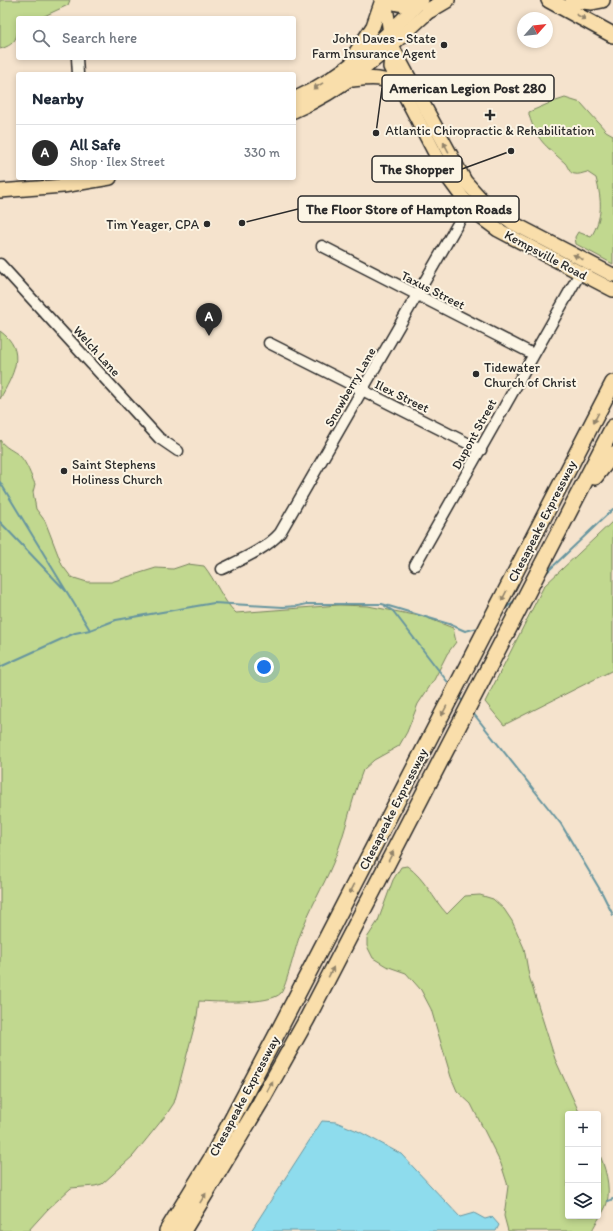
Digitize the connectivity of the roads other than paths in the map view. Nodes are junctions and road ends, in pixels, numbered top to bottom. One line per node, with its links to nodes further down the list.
1 (384, 0): 8 (main road); 13 (main road)
2 (390, 0): 7 (main road)
3 (447, 0): 7 (highway)
4 (549, 0): 9 (highway, one-way to 9)
5 (573, 0): 6 (highway)
6 (602, 0)
7 (428, 3): 8 (main road); 10 (main road)
8 (390, 32): 10 (main road); 13 (main road)
9 (613, 35)
10 (392, 46): 13 (main road); 14 (main road, Kempsville Road); 19 (main road, Kempsville Road, one-way to 10)
11 (77, 60): 12 (street)
12 (78, 72)
13 (346, 76): 14 (main road); 15 (main road, one-way to 15); 16 (main road)
14 (400, 89): 20 (main road, Kempsville Road)
15 (296, 98)
16 (296, 111)
17 (89, 180): 18 (main road)
18 (0, 191)
19 (479, 196): 20 (street, Snowberry Lane); 24 (main road, Kempsville Road, one-way to 19)
20 (469, 206): 23 (main road, Kempsville Road); 26 (street, Snowberry Lane)
21 (322, 246): 26 (street, Taxus Street)
22 (0, 264): 33 (street, Welch Lane)
23 (580, 273): 25 (main road, Kempsville Road); 28 (street, Dupont Street)
24 (613, 275)
25 (613, 290)
26 (417, 296): 28 (street, Taxus Street); 30 (street, Snowberry Lane)
27 (269, 343): 30 (street, Ilex Street)
28 (533, 354): 32 (street, Dupont Street)
29 (613, 383): 38 (highway, Chesapeake Expressway, one-way to 38)
30 (362, 390): 32 (street, Ilex Street); 36 (street, Snowberry Lane)
31 (613, 427): 37 (highway, Chesapeake Expressway)
32 (481, 450): 35 (street, Dupont Street)
33 (178, 451)
34 (613, 454): 37 (highway)
35 (414, 565)
36 (222, 569)
37 (534, 581): 39 (highway, Chesapeake Expressway, one-way to 37)
38 (167, 1231)
39 (183, 1231)

